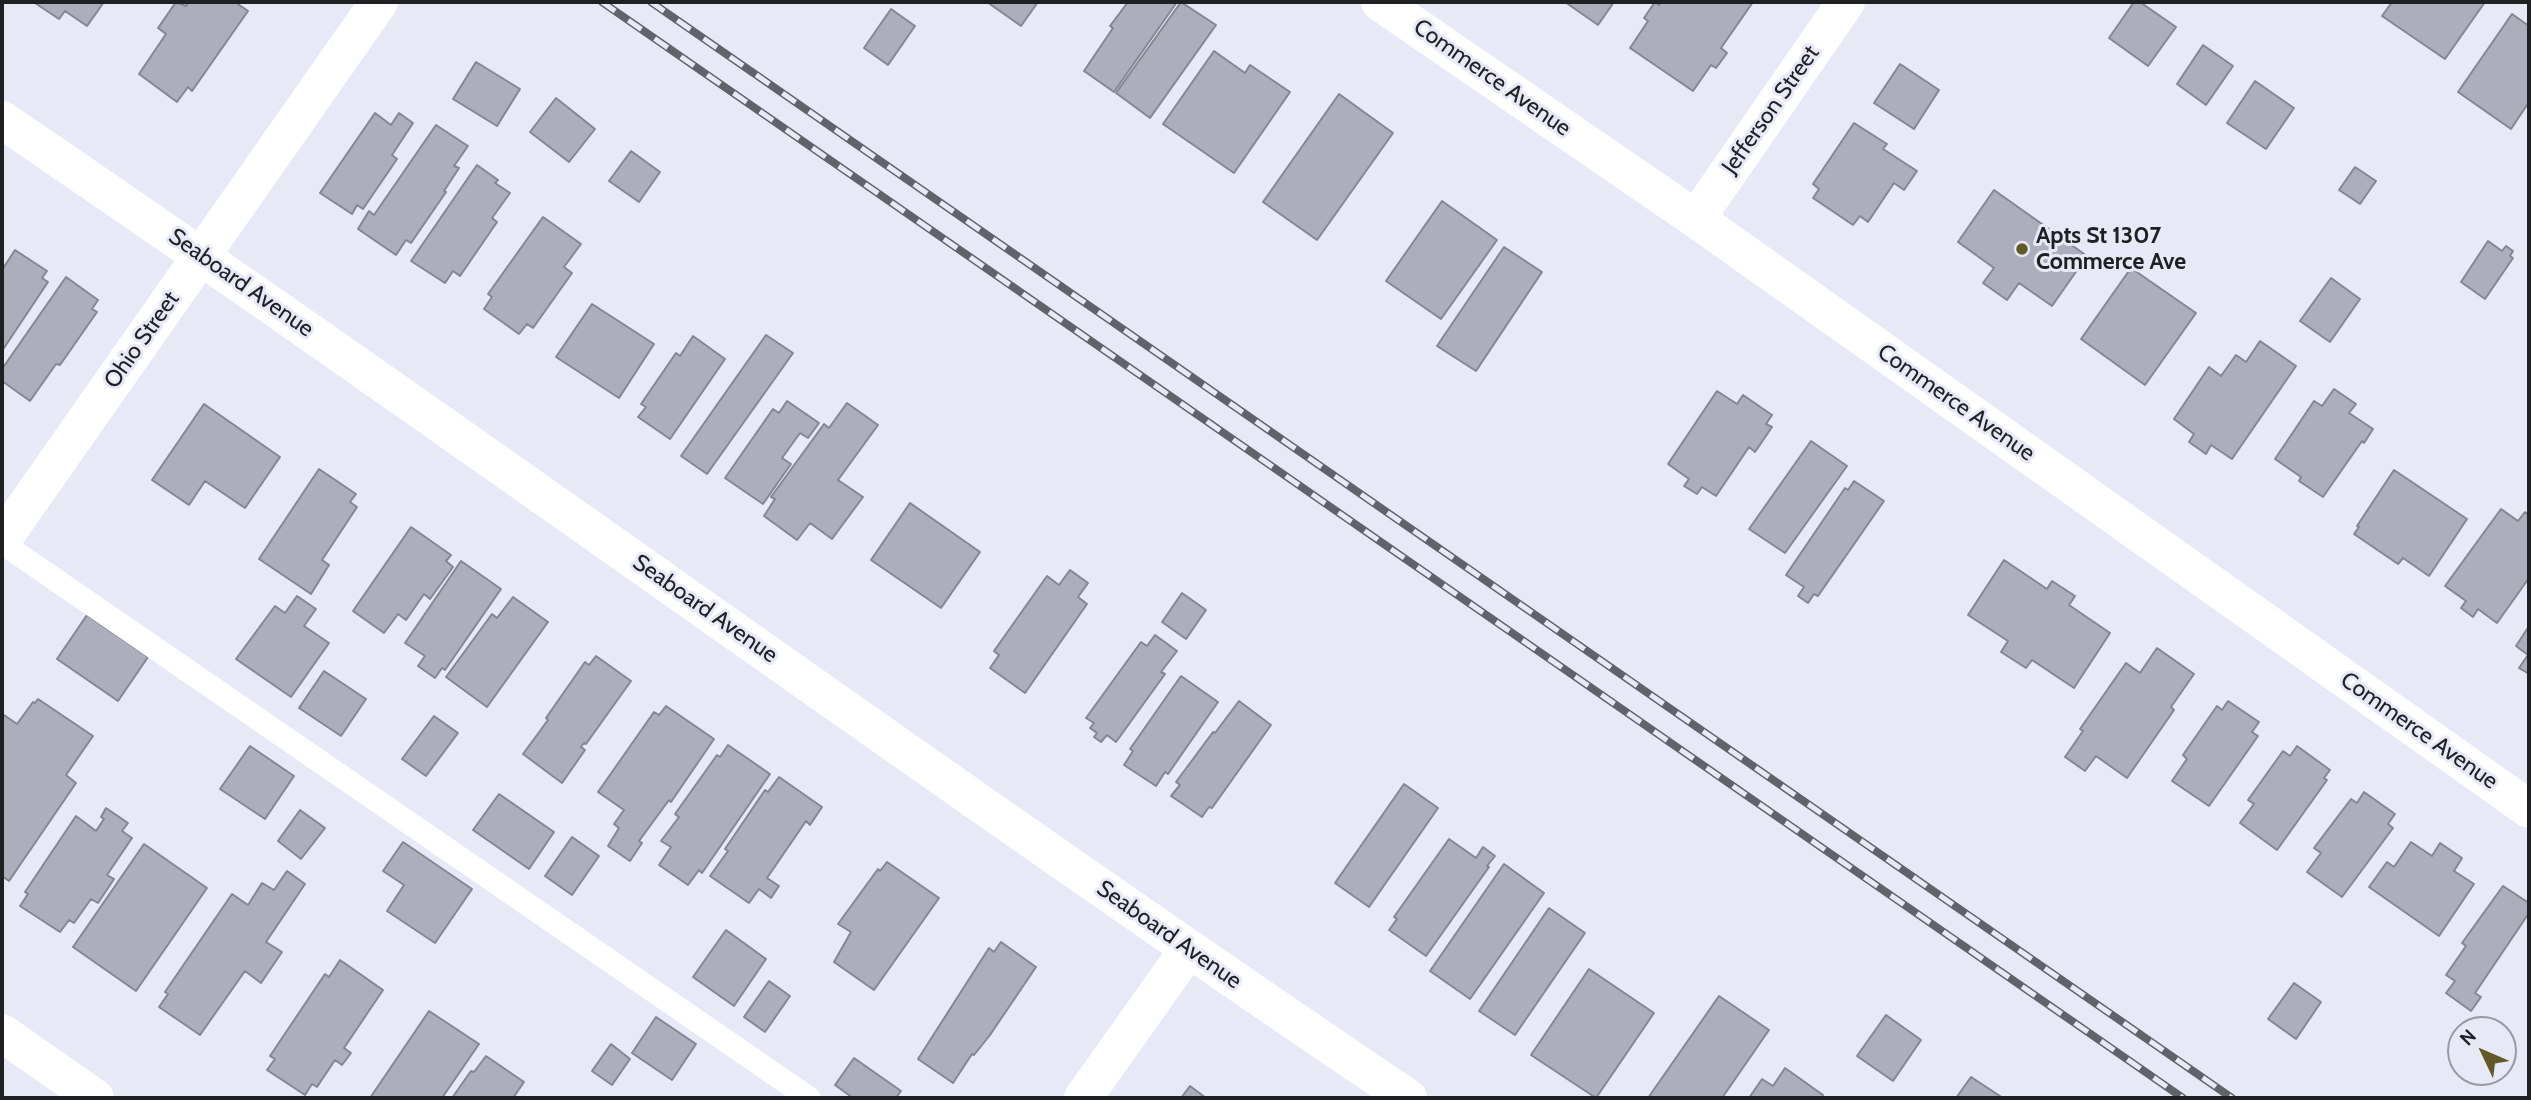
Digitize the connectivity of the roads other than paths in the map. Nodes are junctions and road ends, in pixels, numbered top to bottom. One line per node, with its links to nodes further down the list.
1 (379, 2): 6 (street, Ohio Street)
2 (1380, 2): 5 (street, Commerce Avenue)
3 (1846, 2): 5 (street, Jefferson Street)
4 (2, 120): 6 (street, Seaboard Avenue)
5 (1696, 219): 8 (street, Commerce Avenue)
6 (201, 255): 7 (street, Ohio Street); 9 (street, Seaboard Avenue)
7 (2, 541): 12 (lane)
8 (2529, 809)
9 (1188, 950): 13 (street); 14 (street, Seaboard Avenue)
10 (2, 1033): 11 (street)
11 (95, 1098)
12 (809, 1098)
13 (1083, 1098)
14 (1408, 1098)

